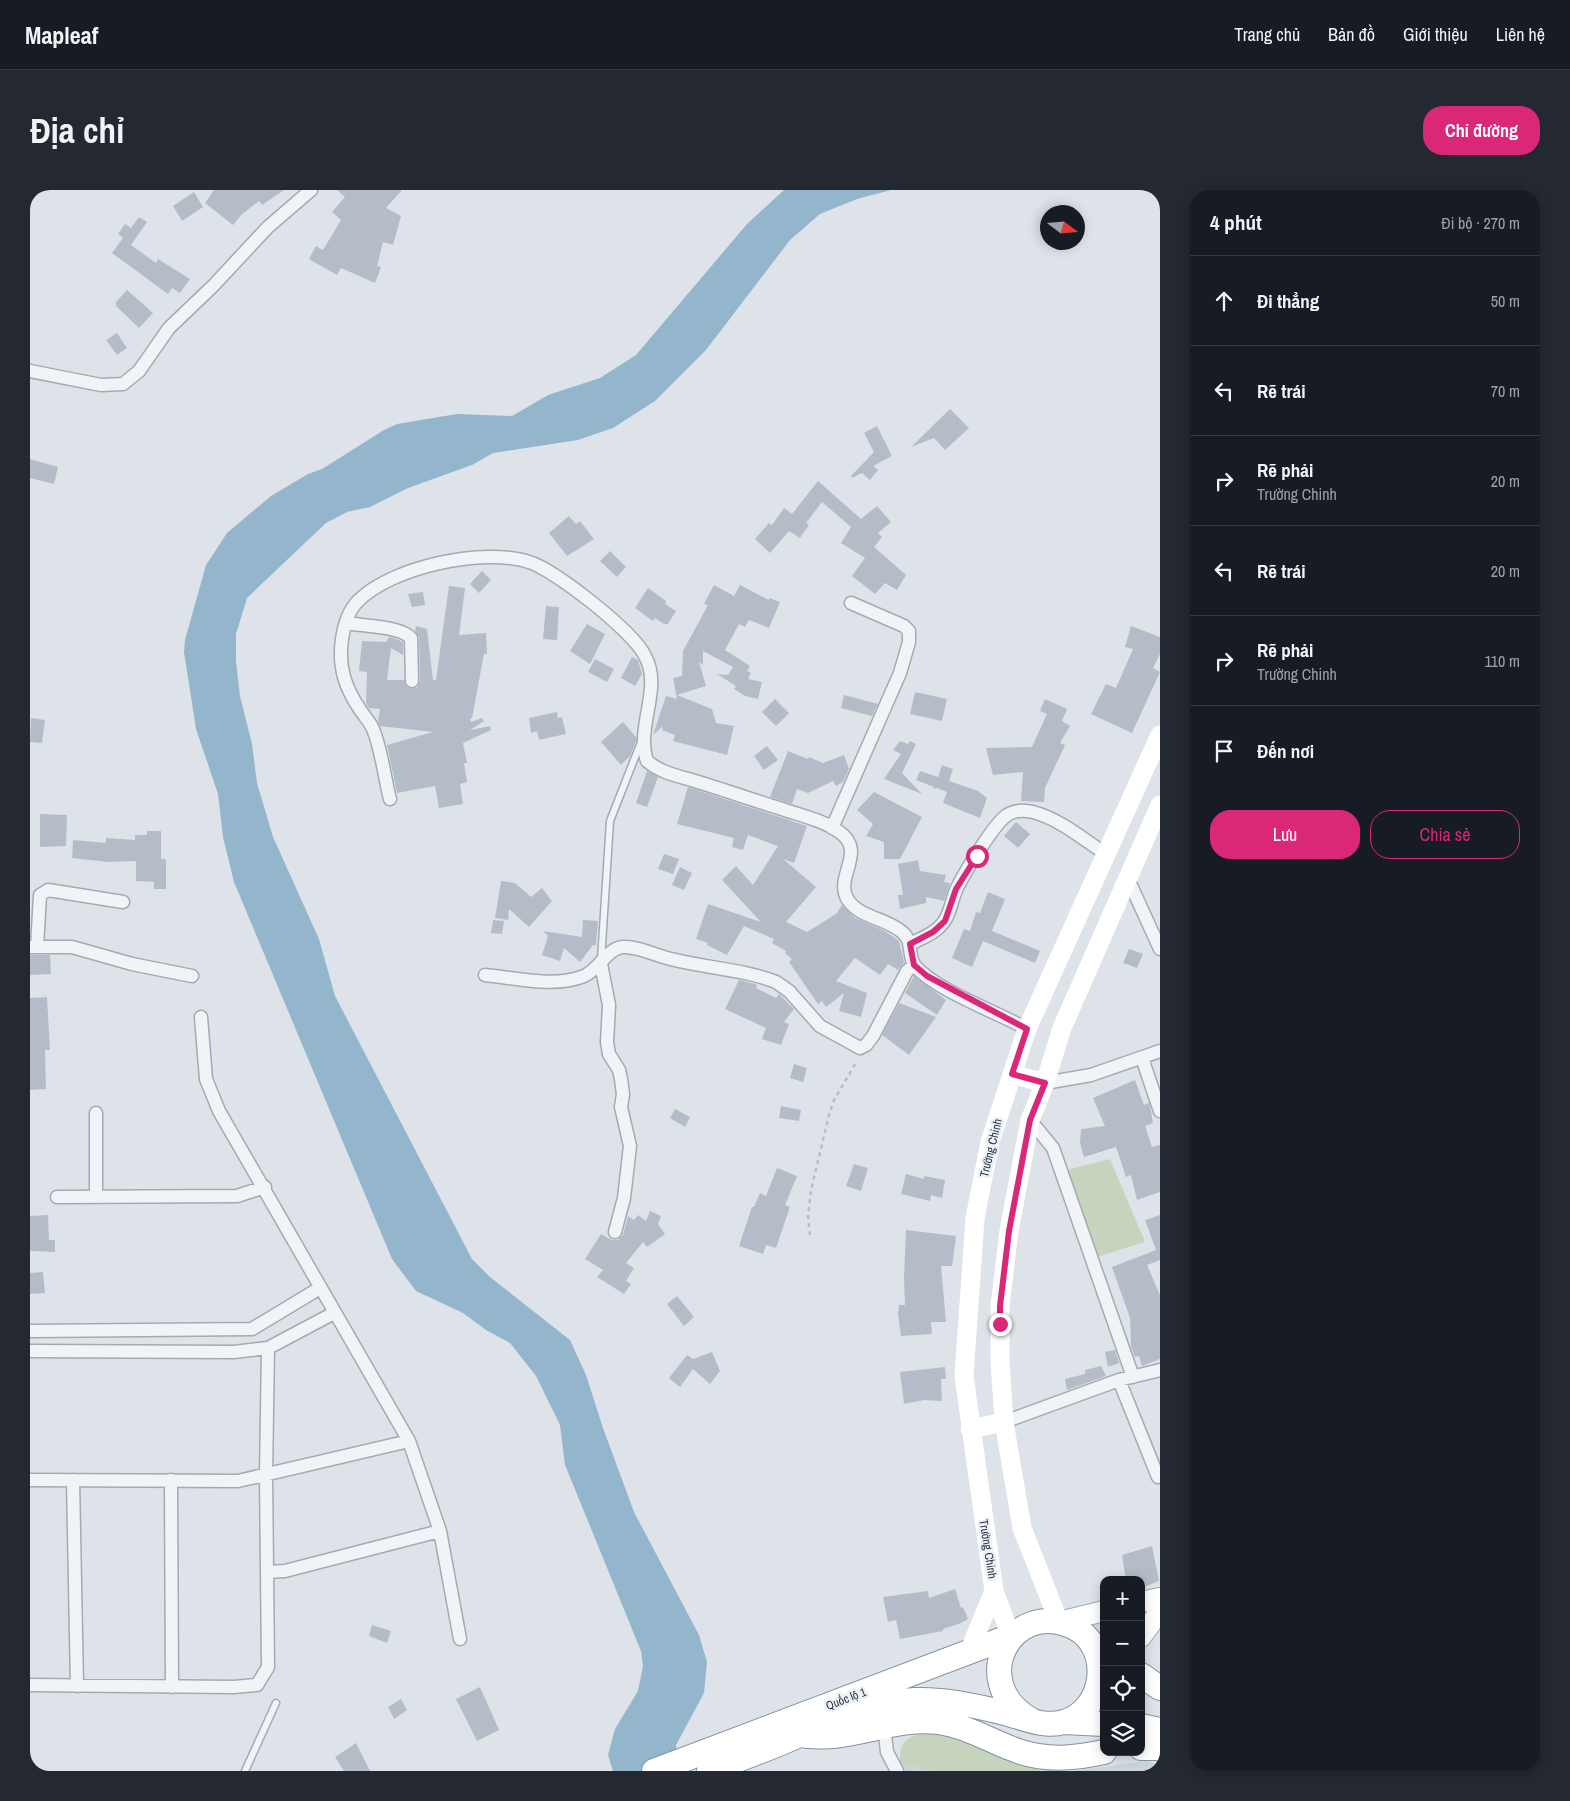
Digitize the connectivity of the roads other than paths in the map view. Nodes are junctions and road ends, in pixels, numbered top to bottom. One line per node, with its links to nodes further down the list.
1 (311, 190): 2 (street)
2 (30, 371)
3 (851, 603): 10 (street)
4 (346, 623): 5 (street); 7 (street); 8 (street)
5 (412, 681)
6 (1160, 736): 11 (street, Trường Chinh)
7 (642, 738): 10 (street); 17 (lane)
8 (390, 799)
9 (1160, 805): 12 (street)
10 (832, 828): 14 (street)
11 (1106, 854): 14 (street); 22 (street, Trường Chinh)
12 (1128, 878): 16 (street); 26 (street)
13 (123, 902): 15 (street)
14 (910, 944): 18 (street)
15 (33, 948): 20 (street)
16 (1160, 949)
17 (601, 964): 18 (street); 19 (street); 33 (street)
18 (914, 965): 22 (street)
19 (485, 975)
20 (192, 976)
21 (201, 1017): 30 (street)
22 (1027, 1029): 25 (street, Trường Chinh)
23 (1160, 1051): 24 (street)
24 (1142, 1058): 26 (street); 27 (street)
25 (1012, 1074): 26 (street); 43 (street, Trường Chinh)
26 (1045, 1083): 29 (street)
27 (1160, 1111)
28 (96, 1113): 31 (street)
29 (1030, 1120): 40 (street); 42 (street)
30 (265, 1187): 31 (street); 34 (street)
31 (96, 1196): 32 (street)
32 (57, 1197)
33 (615, 1232)
34 (320, 1288): 35 (street); 36 (street)
35 (334, 1314): 37 (street); 44 (street)
36 (30, 1331)
37 (268, 1348): 38 (street); 45 (street)
38 (30, 1351)
39 (1160, 1370): 40 (street)
40 (1134, 1377): 41 (street)
41 (1119, 1380): 42 (street); 46 (street)
42 (1004, 1422): 43 (street); 57 (street)
43 (970, 1428): 52 (street, Trường Chinh)
44 (409, 1441): 45 (street); 50 (street)
45 (266, 1474): 49 (street); 51 (street)
46 (1158, 1477)
47 (30, 1480): 48 (street)
48 (73, 1480): 49 (street); 65 (street)
49 (171, 1480): 66 (street)
50 (440, 1531): 51 (street); 60 (street)
51 (268, 1572): 66 (street)
52 (994, 1591): 59 (street, Trường Chinh); 62 (street)
53 (1160, 1598): 54 (main road)
54 (1145, 1601)
55 (1160, 1611): 58 (main road)
56 (1100, 1612): 57 (main road)
57 (1059, 1622): 59 (highway); 61 (highway)
58 (1145, 1632)
59 (1011, 1636): 62 (highway, Quốc lộ 1); 70 (highway)
60 (460, 1639)
61 (1096, 1644): 68 (highway)
62 (968, 1654): 81 (highway, Quốc lộ 1)
63 (1145, 1678): 67 (highway)
64 (30, 1685): 65 (street)
65 (77, 1686): 66 (street)
66 (172, 1687)
67 (1160, 1688)
68 (1097, 1694): 71 (highway)
69 (276, 1703): 80 (lane)
70 (1031, 1720): 71 (highway); 76 (highway, Quốc lộ 1)
71 (1064, 1722): 72 (highway)
72 (1100, 1724)
73 (884, 1725): 76 (highway); 79 (highway); 83 (street)
74 (1145, 1727): 75 (highway)
75 (1160, 1730)
76 (797, 1736): 82 (highway, Quốc lộ 1)
77 (1145, 1748): 78 (highway)
78 (1160, 1748)
79 (1100, 1753)
80 (245, 1771)
81 (654, 1771)
82 (710, 1771)
83 (896, 1771)

